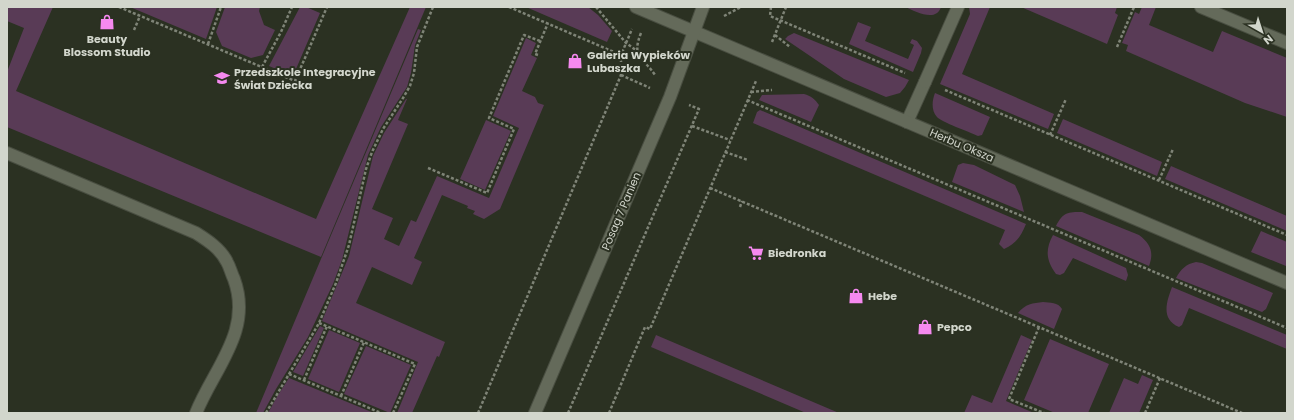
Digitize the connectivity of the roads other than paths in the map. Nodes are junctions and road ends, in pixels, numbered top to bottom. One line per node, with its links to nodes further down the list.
1 (636, 7): 5 (street, Herbu Oksza)
2 (702, 7): 5 (street, Posag 7 Panien)
3 (958, 7): 7 (street)
4 (1201, 7): 6 (street)
5 (694, 31): 7 (street, Herbu Oksza); 11 (street, Posag 7 Panien)
6 (1287, 43)
7 (907, 122): 9 (street, Herbu Oksza)
8 (7, 153): 10 (street)
9 (1287, 283)
10 (196, 413)
11 (535, 413)

